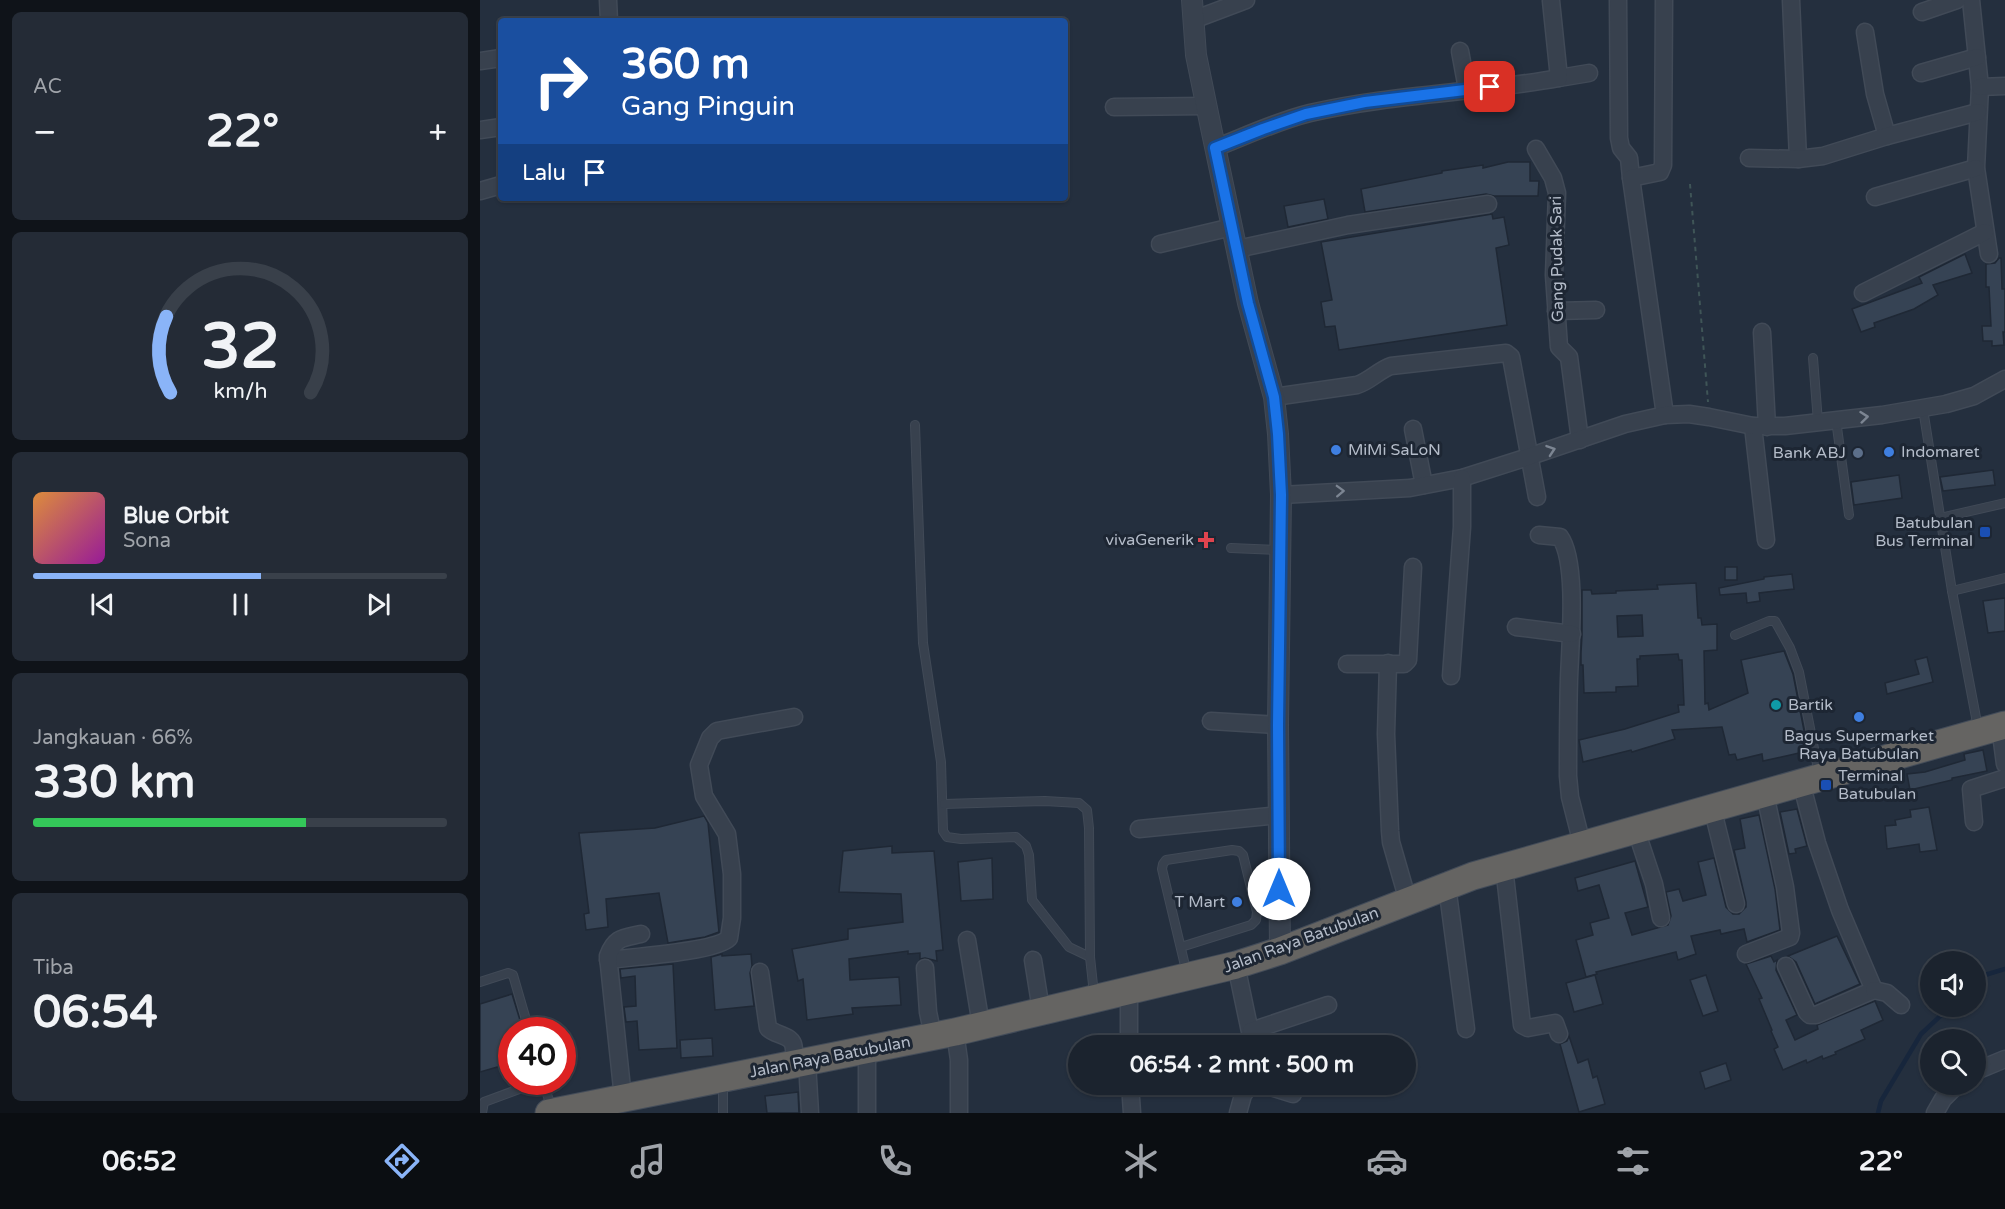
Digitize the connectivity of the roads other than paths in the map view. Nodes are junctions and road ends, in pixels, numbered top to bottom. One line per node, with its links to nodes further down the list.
1 (608, 0): 11 (street)
2 (1245, 0): 9 (street)
3 (1618, 0): 34 (street)
4 (1664, 0): 34 (street)
5 (1791, 0): 32 (street)
6 (1957, 0): 10 (street)
7 (1971, 0): 14 (street)
8 (1551, 1): 19 (street)
9 (1192, 10): 23 (street)
10 (1922, 12)
11 (609, 18)
12 (1865, 32): 28 (street)
13 (1460, 51): 22 (street)
14 (1977, 57): 18 (street); 21 (street)
15 (498, 58): 16 (street)
16 (480, 61)
17 (1589, 73): 19 (street)
18 (1922, 73)
19 (1559, 78): 22 (street)
20 (2005, 86): 21 (street)
21 (1980, 87): 25 (street)
22 (1467, 89): 29 (street)
23 (1206, 106): 24 (street); 29 (street)
24 (1114, 107)
25 (1978, 112): 28 (street); 33 (street)
26 (498, 127): 27 (street)
27 (480, 130)
28 (1887, 136): 32 (street)
29 (1215, 148): 39 (street)
30 (1536, 149): 46 (street, Gang Pudak Sari)
31 (1749, 158): 32 (street)
32 (1798, 159)
33 (1976, 168): 37 (street); 40 (street)
34 (1631, 178): 52 (street)
35 (498, 186): 36 (street)
36 (480, 191)
37 (1875, 197)
38 (1488, 204): 42 (street)
39 (1232, 227): 41 (street); 42 (street)
40 (1985, 232): 43 (street); 44 (street)
41 (1160, 243)
42 (1237, 249): 50 (street)
43 (1989, 254)
44 (1863, 293)
45 (1596, 310): 46 (street)
46 (1556, 311): 58 (street, Gang Pudak Sari)
47 (1762, 332): 56 (street)
48 (1813, 358): 54 (lane)
49 (2005, 379): 51 (street)
50 (1274, 397): 59 (street); 62 (street)
51 (1923, 409): 53 (street, one-way to 51); 66 (lane)
52 (1665, 415): 56 (street); 58 (street)
53 (1836, 420): 54 (street); 65 (lane)
54 (1818, 422): 56 (street)
55 (915, 425): 88 (lane)
56 (1760, 427): 68 (street)
57 (1413, 429): 61 (street)
58 (1580, 440): 59 (street, one-way to 58)
59 (1528, 458): 60 (street); 63 (street)
60 (1462, 477): 61 (street); 79 (street)
61 (1424, 485): 62 (street, one-way to 61)
62 (1281, 495): 70 (street)
63 (1537, 497)
64 (2005, 503): 66 (lane)
65 (1849, 515)
66 (1940, 518): 73 (lane)
67 (1539, 535): 75 (street)
68 (1766, 540)
69 (1231, 548): 70 (lane)
70 (1281, 550): 82 (street)
71 (1413, 567): 77 (street)
72 (2005, 578): 73 (lane)
73 (1952, 591): 83 (lane)
74 (1516, 627): 75 (street)
75 (1572, 634): 94 (street)
76 (1735, 635): 86 (lane)
77 (1388, 663): 78 (street); 97 (street)
78 (1347, 664)
79 (1451, 676)
80 (794, 717): 106 (street)
81 (1211, 721): 82 (street)
82 (1278, 725): 90 (street)
83 (1995, 727): 84 (street); 86 (highway, Jalan Raya Batubulan)
84 (2005, 764)
85 (2005, 778): 91 (street)
86 (1811, 780): 87 (highway, Jalan Raya Batubulan); 114 (street)
87 (1765, 794): 89 (highway, Jalan Raya Batubulan); 104 (street)
88 (944, 804): 105 (lane); 105 (lane)
89 (1712, 807): 93 (highway, Jalan Raya Batubulan); 98 (street)
90 (1279, 815): 92 (street); 103 (street)
91 (1974, 822)
92 (1139, 829)
93 (1636, 830): 94 (highway, Jalan Raya Batubulan); 99 (street)
94 (1582, 844): 95 (highway, Jalan Raya Batubulan)
95 (1504, 867): 96 (highway, Jalan Raya Batubulan); 123 (street)
96 (1447, 886): 97 (highway, Jalan Raya Batubulan); 121 (street)
97 (1407, 901): 103 (highway, Jalan Raya Batubulan)
98 (1736, 904)
99 (1661, 918)
100 (641, 934): 106 (street)
101 (967, 940): 122 (street)
102 (1181, 947): 102 (lane); 112 (lane)
103 (1280, 951): 108 (highway, Jalan Raya Batubulan)
104 (1746, 954)
105 (1090, 957): 116 (lane)
106 (608, 960): 137 (street)
107 (1033, 960): 119 (street)
108 (1236, 965): 112 (highway, Jalan Raya Batubulan); 125 (street)
109 (1786, 966): 114 (street)
110 (924, 968): 122 (street)
111 (760, 972): 129 (street)
112 (1187, 977): 115 (highway, Jalan Raya Batubulan)
113 (480, 982): 120 (lane)
114 (1874, 990): 118 (street)
115 (1129, 991): 116 (highway, Jalan Raya Batubulan); 124 (street)
116 (1095, 998): 119 (highway, Jalan Raya Batubulan)
117 (1328, 1005): 126 (street)
118 (1901, 1005)
119 (1041, 1010): 122 (highway, Jalan Raya Batubulan)
120 (525, 1017)
121 (1467, 1029)
122 (956, 1031): 127 (highway, Jalan Raya Batubulan); 143 (street)
123 (1559, 1034)
124 (1130, 1035)
125 (1251, 1035)
126 (1259, 1035)
127 (867, 1049): 129 (highway, Jalan Raya Batubulan); 142 (street)
128 (2005, 1059): 130 (street)
129 (801, 1063): 131 (highway, Jalan Raya Batubulan); 141 (street)
130 (1986, 1067)
131 (723, 1078): 137 (highway, Jalan Raya Batubulan); 140 (lane)
132 (503, 1095): 138 (lane)
133 (546, 1095): 139 (lane)
134 (1131, 1095): 144 (street)
135 (1242, 1095): 145 (street)
136 (1947, 1095): 146 (street)
137 (623, 1098): 139 (highway, Jalan Raya Batubulan)
138 (482, 1113)
139 (551, 1113)
140 (723, 1113)
141 (810, 1113)
142 (867, 1113)
143 (959, 1113)
144 (1132, 1113)
145 (1238, 1113)
146 (1935, 1113)

